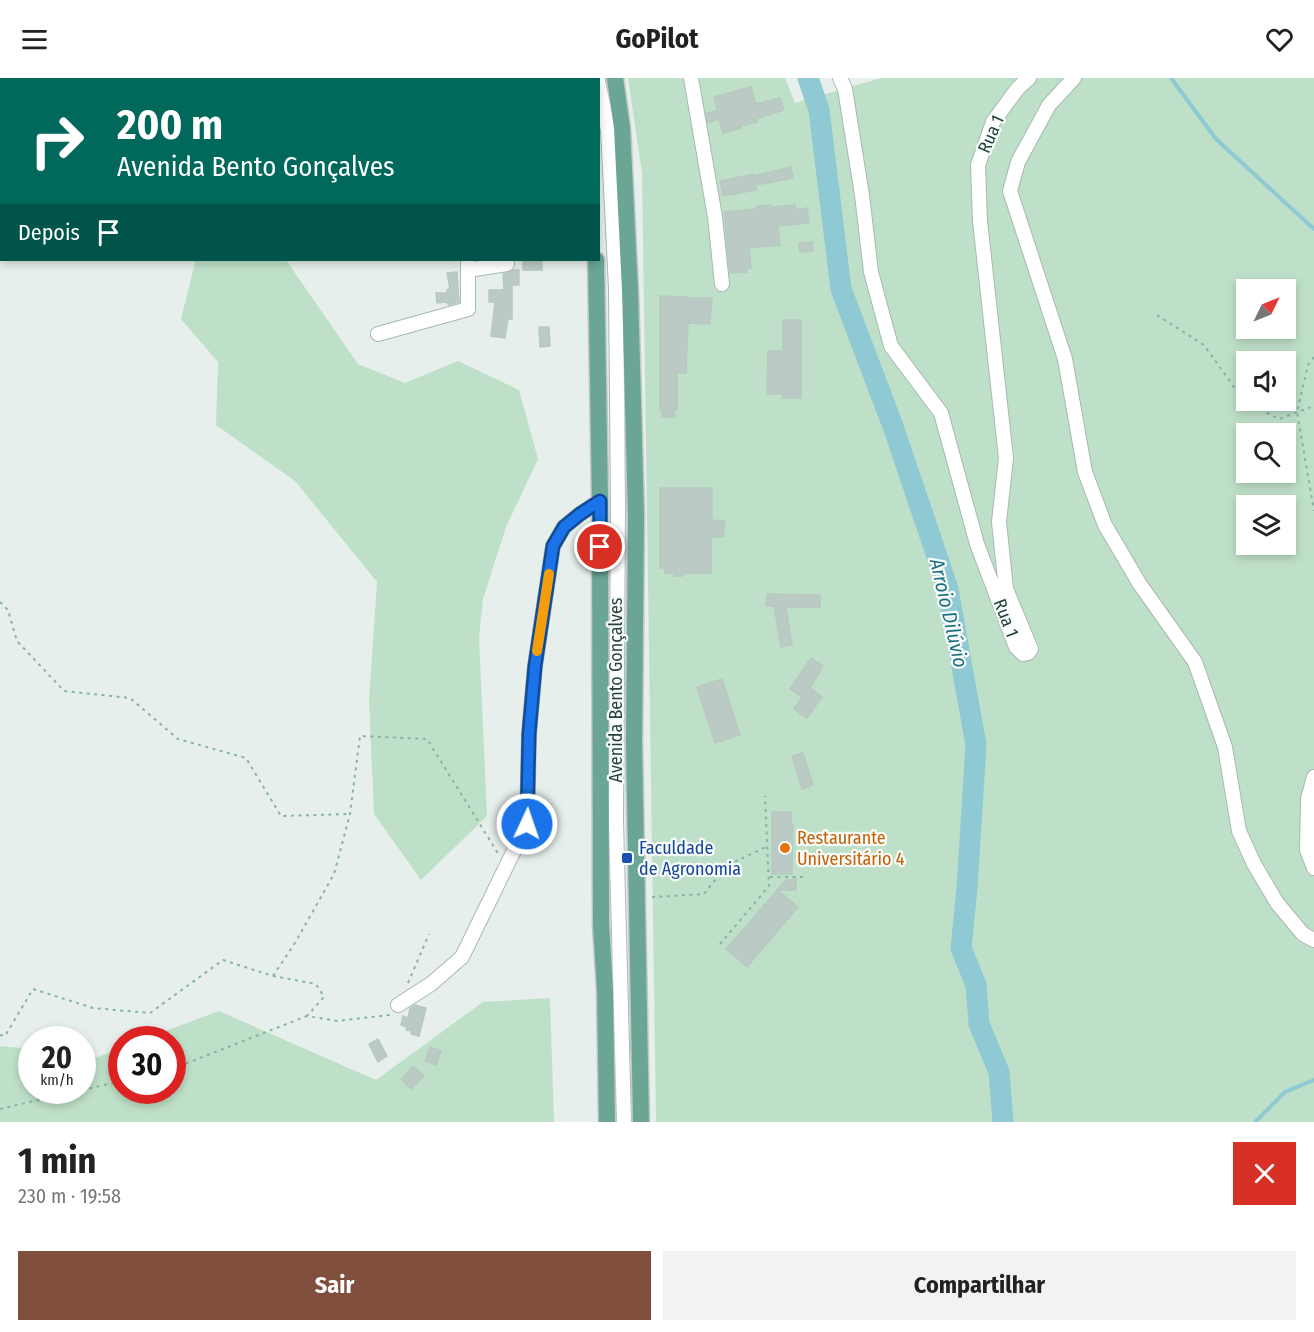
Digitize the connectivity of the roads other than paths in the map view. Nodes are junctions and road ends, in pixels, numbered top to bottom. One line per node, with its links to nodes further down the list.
1 (615, 78): 19 (main road, Avenida Bento Gonçalves)
2 (691, 78): 10 (street)
3 (840, 78): 4 (street, Rua 1)
4 (1029, 78)
5 (1074, 78): 17 (street, Rua 1)
6 (600, 89): 12 (street)
7 (596, 261): 11 (main road, Avenida Bento Gonçalves)
8 (507, 264): 9 (street)
9 (468, 265): 13 (street)
10 (722, 284)
11 (597, 332): 12 (street); 14 (main road, Avenida Bento Gonçalves)
12 (616, 332): 21 (street)
13 (378, 334)
14 (600, 501): 18 (street); 20 (main road, Avenida Bento Gonçalves)
15 (1314, 777): 16 (street)
16 (1314, 868)
17 (1314, 940)
18 (399, 1005)
19 (640, 1087): 22 (street); 23 (main road, Avenida Bento Gonçalves)
20 (607, 1122)
21 (624, 1122)
22 (630, 1122)
23 (641, 1122)

